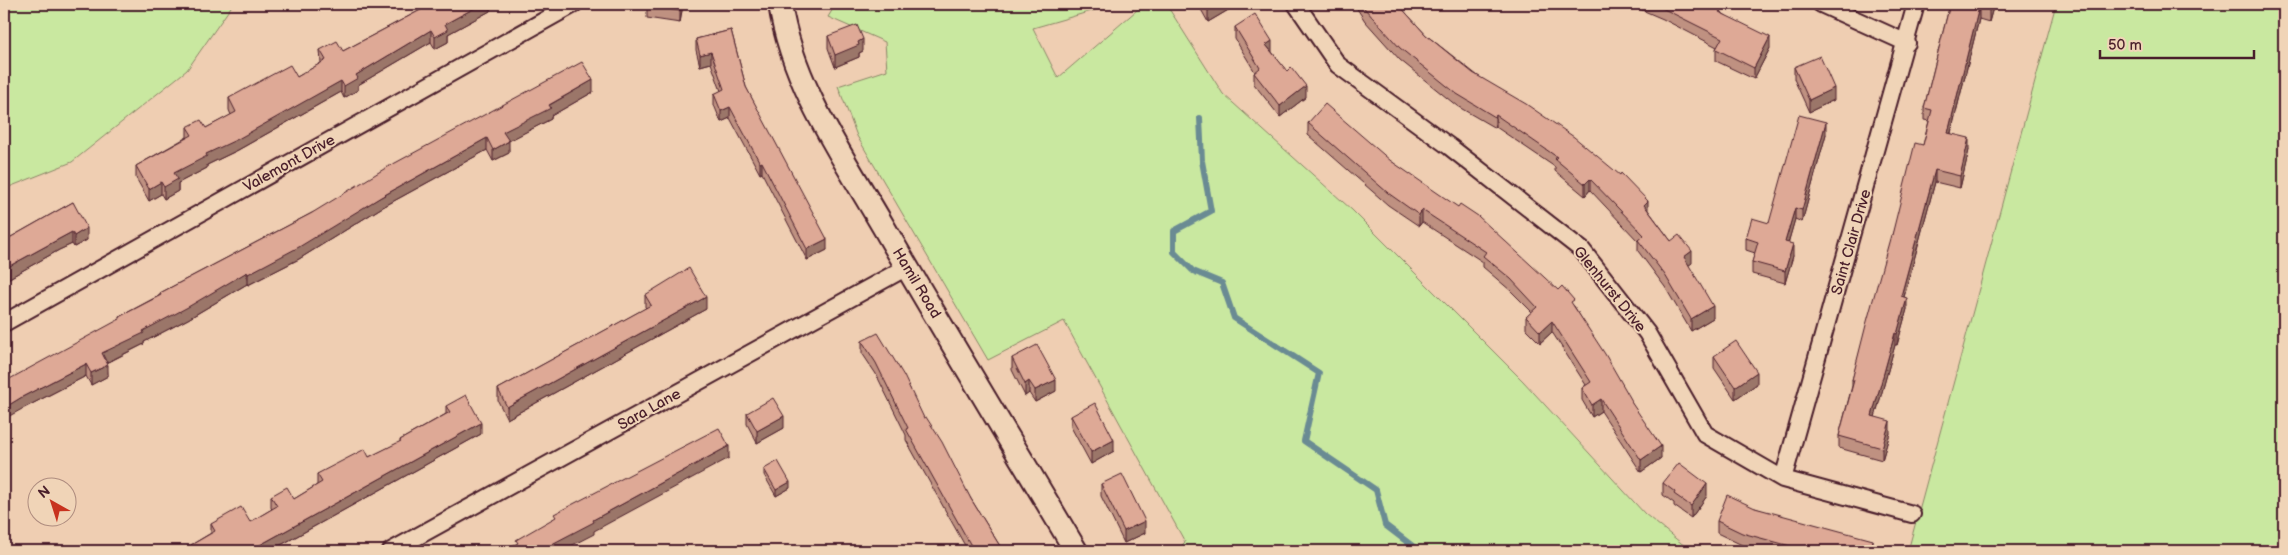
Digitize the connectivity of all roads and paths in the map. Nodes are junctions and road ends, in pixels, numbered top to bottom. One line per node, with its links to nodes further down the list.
1 (574, 4): 8 (street, Valemont Drive)
2 (780, 4): 7 (street, Hamil Road)
3 (1296, 4): 9 (street, Glenhurst Drive)
4 (1821, 4): 6 (street)
5 (1916, 4): 6 (street, Saint Clair Drive)
6 (1907, 43): 9 (street, Saint Clair Drive)
7 (907, 267): 11 (street, Sara Lane); 12 (street, Hamil Road)
8 (4, 323)
9 (1783, 479): 10 (street, Glenhurst Drive)
10 (1912, 514)
11 (391, 551)
12 (1076, 551)

